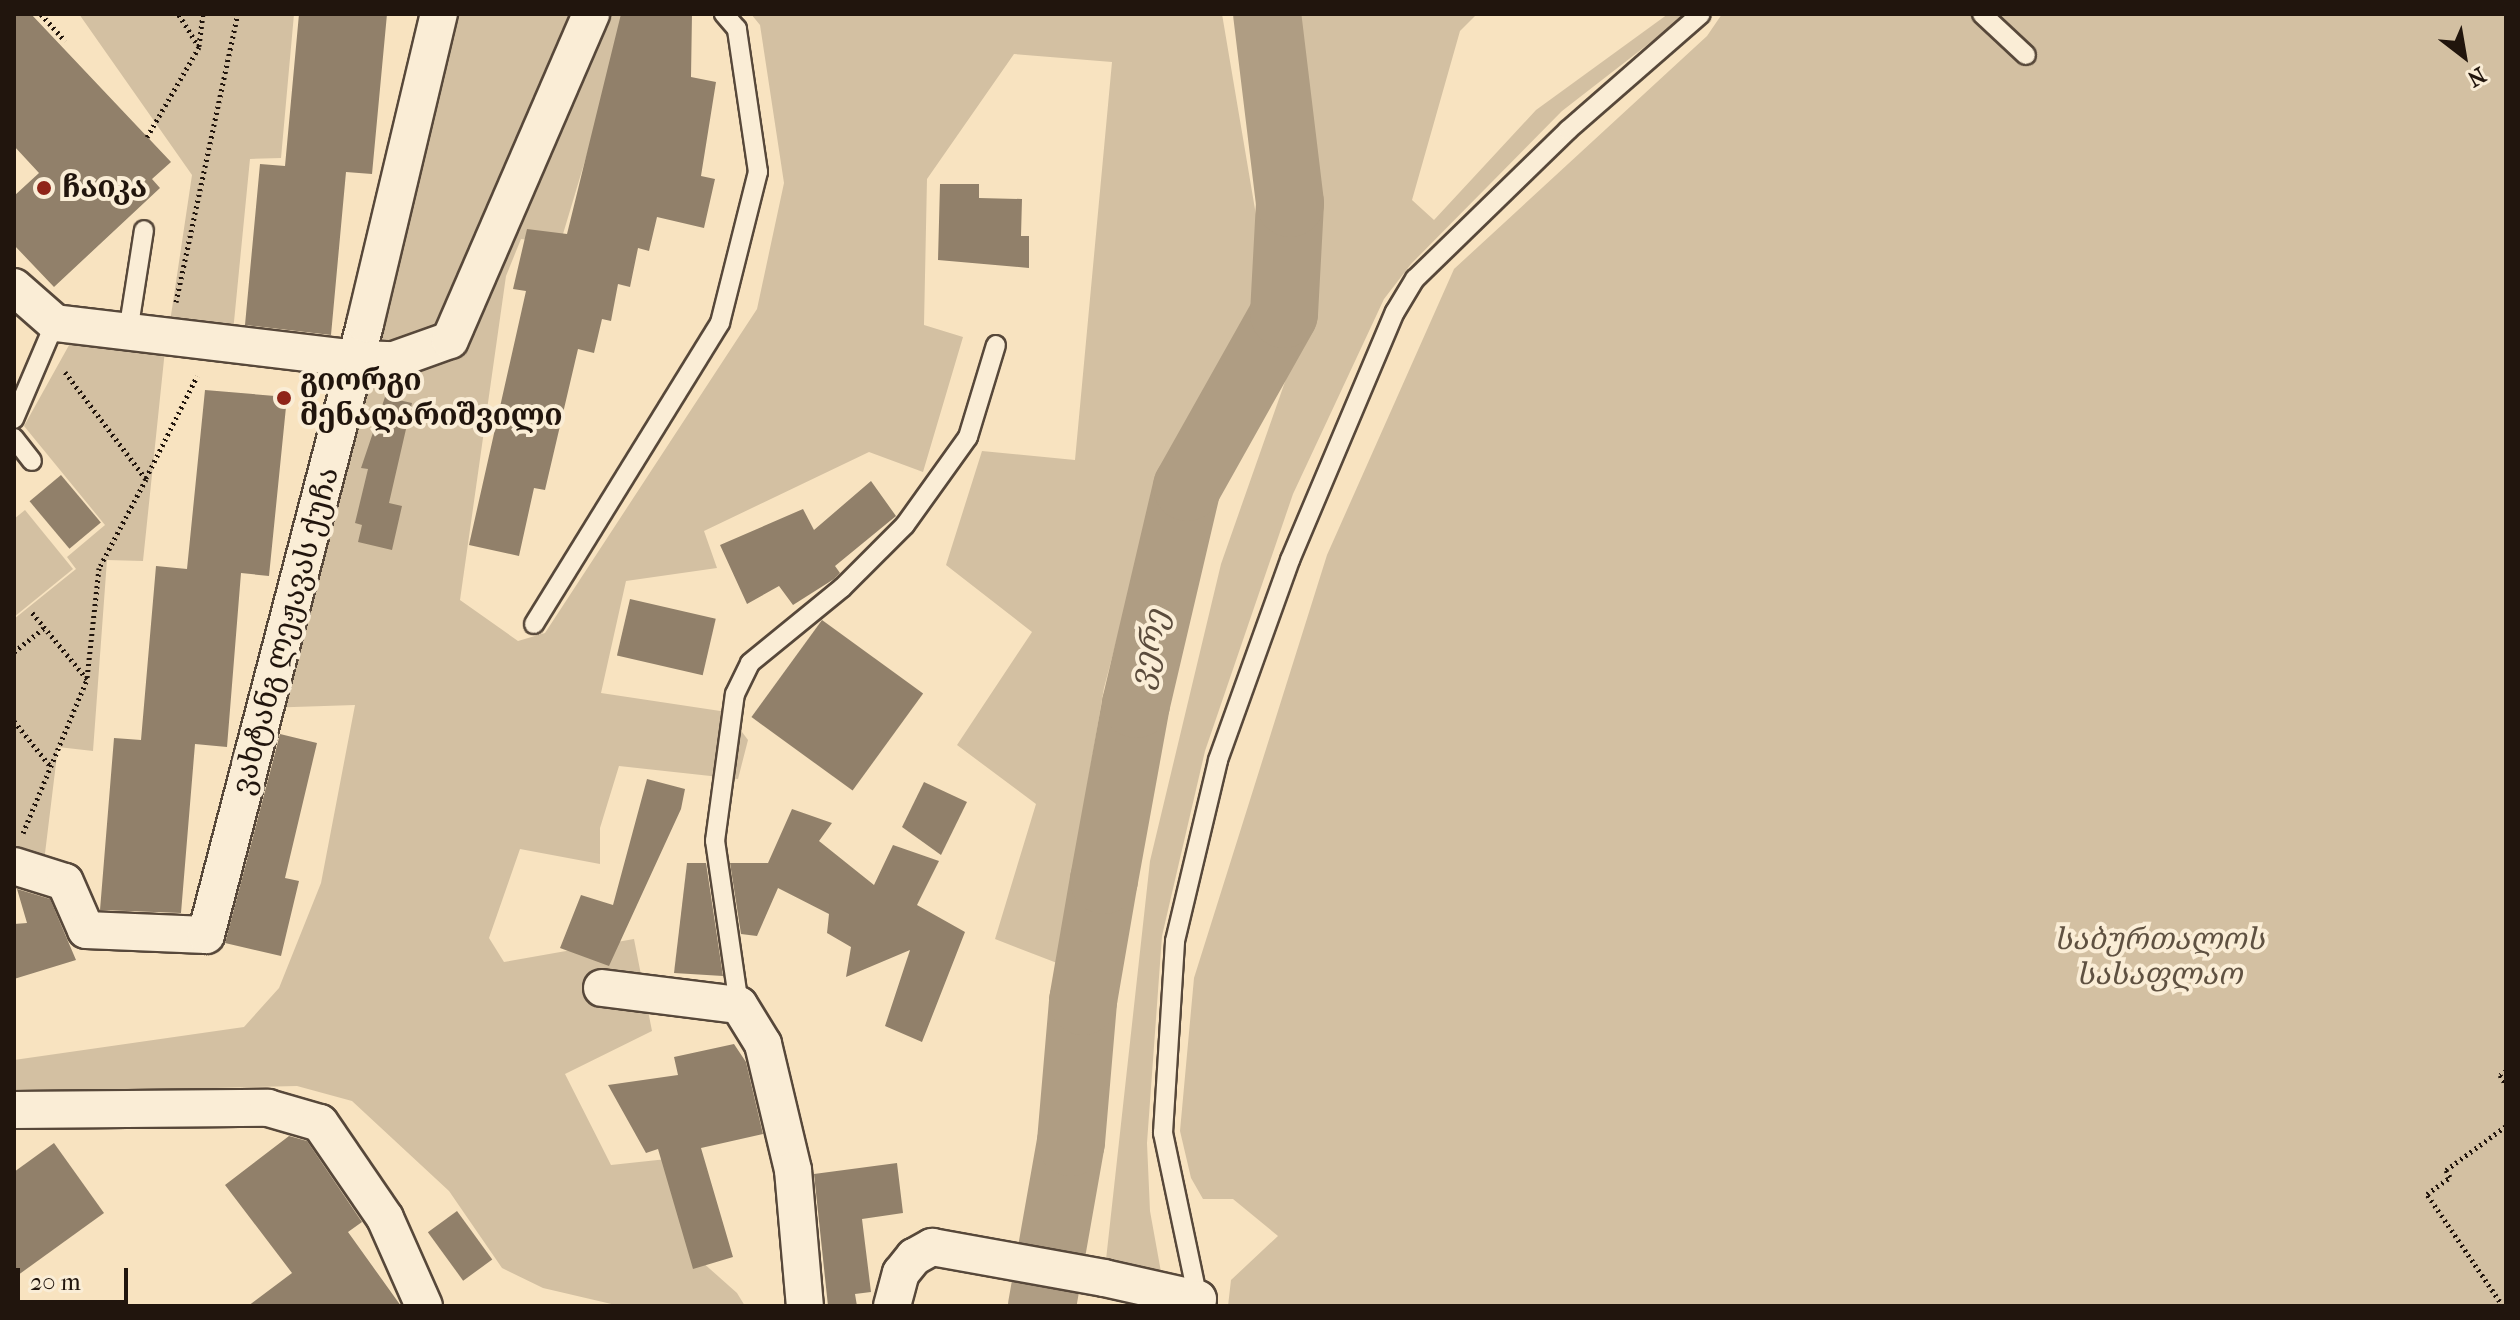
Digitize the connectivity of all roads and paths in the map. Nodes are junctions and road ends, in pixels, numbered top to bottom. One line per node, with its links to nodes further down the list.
1 (41, 14): 10 (path)
2 (178, 14): 11 (path)
3 (203, 14): 11 (path)
4 (238, 14): 18 (path)
5 (439, 14): 21 (street, ვახტანგ ლეჟავას ქუჩა)
6 (591, 14): 21 (street)
7 (724, 14): 27 (lane)
8 (1701, 14): 40 (lane)
9 (1982, 14): 12 (lane)
10 (65, 41)
11 (199, 47): 13 (path)
12 (2026, 55)
13 (147, 137)
14 (144, 230): 16 (lane)
15 (14, 287): 17 (street)
16 (128, 332): 17 (street); 18 (street)
17 (51, 335): 22 (lane); 25 (path)
18 (169, 337): 19 (street)
19 (213, 343): 21 (street); 25 (path)
20 (996, 345): 35 (lane)
21 (356, 359): 33 (street, ვახტანგ ლეჟავას ქუჩა)
22 (14, 419)
23 (14, 438): 24 (lane)
24 (32, 461)
25 (146, 479): 30 (path)
26 (30, 610): 28 (path)
27 (534, 624)
28 (44, 628): 29 (path); 30 (path)
29 (14, 652)
30 (87, 679): 32 (path)
31 (14, 721): 32 (path)
32 (51, 767): 33 (path)
33 (17, 855)
34 (602, 988): 35 (street)
35 (739, 1005): 42 (street)
36 (2506, 1071): 37 (path)
37 (2506, 1085)
38 (14, 1110): 41 (street)
39 (2506, 1126): 44 (path)
40 (1197, 1303): 43 (street)
41 (424, 1306)
42 (805, 1306)
43 (892, 1306)
44 (2503, 1306)

